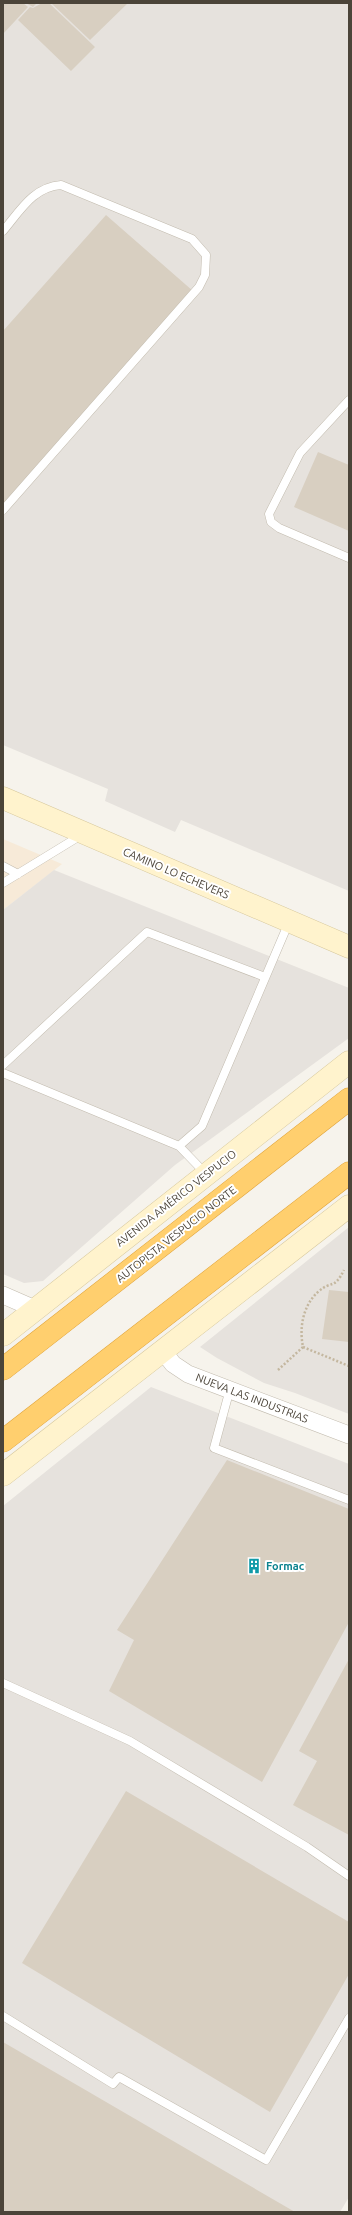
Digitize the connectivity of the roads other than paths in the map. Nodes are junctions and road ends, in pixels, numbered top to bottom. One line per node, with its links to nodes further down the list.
1 (3, 231): 3 (lane)
2 (349, 400): 4 (lane)
3 (3, 510)
4 (349, 558)
5 (3, 798): 6 (main road, CAMINO LO ECHEVERS)
6 (84, 833): 8 (lane); 10 (main road, CAMINO LO ECHEVERS)
7 (3, 866): 8 (lane)
8 (18, 874): 9 (lane)
9 (3, 883)
10 (290, 921): 11 (main road, CAMINO LO ECHEVERS); 12 (lane)
11 (349, 947)
12 (265, 977): 14 (lane); 17 (lane)
13 (349, 1062): 18 (main road, AVENIDA AMÉRICO VESPUCIO)
14 (3, 1065)
15 (3, 1073): 17 (lane)
16 (349, 1099): 25 (highway, AUTOPISTA VESPUCIO NORTE)
17 (179, 1146): 18 (lane)
18 (206, 1174): 22 (main road, AVENIDA AMÉRICO VESPUCIO)
19 (349, 1174): 28 (highway)
20 (349, 1206): 24 (main road)
21 (3, 1295): 22 (street)
22 (35, 1309): 23 (main road, AVENIDA AMÉRICO VESPUCIO)
23 (3, 1334)
24 (163, 1351): 26 (street, NUEVA LAS INDUSTRIAS); 29 (main road)
25 (3, 1369)
26 (230, 1389): 27 (street, NUEVA LAS INDUSTRIAS); 30 (lane)
27 (349, 1435)
28 (3, 1441)
29 (3, 1475)
30 (349, 1500)
31 (3, 1683): 32 (lane)
32 (349, 1876)
33 (3, 2016): 34 (lane)
34 (349, 2018)

